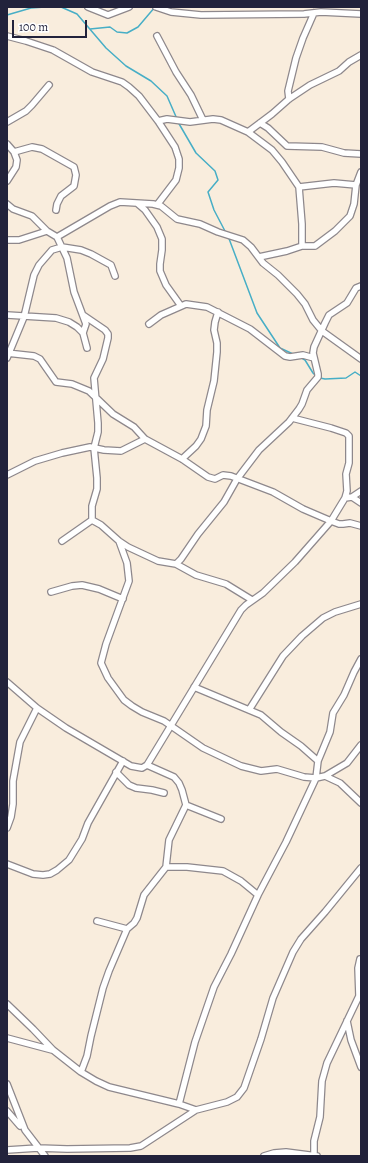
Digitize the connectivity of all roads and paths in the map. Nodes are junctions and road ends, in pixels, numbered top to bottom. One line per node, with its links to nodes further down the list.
1 (88, 7): 2 (street)
2 (129, 7)
3 (156, 7): 5 (street)
4 (290, 7): 5 (street)
5 (292, 13): 6 (street)
6 (314, 13): 7 (street); 12 (street)
7 (361, 14)
8 (7, 36): 14 (street)
9 (157, 36): 13 (street)
10 (361, 55): 12 (street)
11 (49, 85): 15 (street)
12 (289, 99): 16 (street)
13 (203, 120): 14 (street); 17 (street)
14 (158, 121): 27 (street)
15 (7, 122)
16 (260, 123): 17 (street); 20 (street)
17 (248, 132): 24 (street)
18 (7, 144): 19 (street)
19 (14, 152): 22 (street); 28 (street)
20 (361, 154)
21 (361, 172): 23 (street)
22 (7, 181)
23 (356, 185): 24 (street); 32 (street)
24 (299, 187): 32 (street)
25 (7, 204): 29 (street)
26 (138, 204): 27 (street); 30 (street); 37 (street)
27 (157, 205): 34 (street)
28 (56, 210)
29 (47, 231): 30 (street); 31 (street)
30 (57, 237): 33 (street)
31 (7, 240)
32 (302, 246): 34 (street)
33 (62, 247): 35 (street); 40 (street); 41 (street)
34 (259, 257): 43 (street)
35 (115, 276)
36 (361, 286): 43 (street)
37 (181, 306): 38 (street); 42 (street)
38 (218, 312): 47 (street); 53 (street)
39 (7, 315): 41 (street)
40 (84, 315): 44 (street); 49 (street)
41 (24, 317): 44 (street); 46 (street)
42 (149, 324)
43 (322, 331): 47 (street); 48 (street)
44 (83, 333): 45 (street)
45 (87, 348)
46 (8, 355): 49 (street)
47 (314, 358): 50 (street)
48 (361, 359)
49 (95, 398): 51 (street); 52 (street)
50 (292, 418): 55 (street); 58 (street)
51 (144, 439): 52 (street); 53 (street)
52 (94, 448): 54 (street); 60 (street)
53 (182, 459): 55 (street)
54 (7, 476)
55 (237, 478): 61 (street); 65 (street)
56 (361, 491): 57 (street)
57 (352, 497): 58 (street); 59 (street)
58 (345, 498): 61 (street)
59 (361, 503)
60 (92, 520): 63 (street); 64 (street)
61 (330, 521): 62 (street); 68 (street)
62 (361, 526)
63 (62, 541)
64 (119, 541): 65 (street); 67 (street)
65 (176, 564): 68 (street)
66 (51, 592): 67 (street)
67 (123, 599): 75 (street)
68 (252, 600): 72 (street)
69 (361, 604): 74 (street)
70 (361, 659): 78 (street)
71 (7, 682): 73 (street)
72 (194, 687): 74 (street); 75 (street)
73 (37, 708): 77 (street); 87 (street)
74 (249, 710): 78 (street)
75 (171, 726): 79 (street); 82 (street)
76 (361, 745): 81 (street)
77 (123, 760): 79 (street); 80 (street)
78 (318, 761): 82 (street)
79 (147, 765): 85 (street)
80 (116, 772): 83 (street); 88 (street)
81 (325, 776): 82 (street); 84 (street)
82 (316, 778): 91 (street)
83 (164, 793)
84 (361, 803)
85 (186, 805): 86 (street); 89 (street)
86 (221, 819)
87 (7, 828)
88 (7, 864)
89 (166, 867): 91 (street); 93 (street)
90 (361, 868): 104 (street)
91 (258, 895): 102 (street)
92 (97, 921): 93 (street)
93 (127, 929): 100 (street)
94 (360, 959): 96 (street)
95 (7, 1004): 98 (street)
96 (347, 1021): 99 (street); 110 (street)
97 (7, 1038): 98 (street)
98 (53, 1050): 100 (street)
99 (361, 1067)
100 (81, 1072): 102 (street)
101 (7, 1084): 105 (street)
102 (179, 1104): 104 (street)
103 (7, 1110): 105 (street)
104 (196, 1110): 106 (street)
105 (24, 1130): 106 (street)
106 (38, 1148): 107 (street); 108 (street)
107 (7, 1150)
108 (45, 1156)
109 (264, 1156): 110 (street)
110 (316, 1156)

